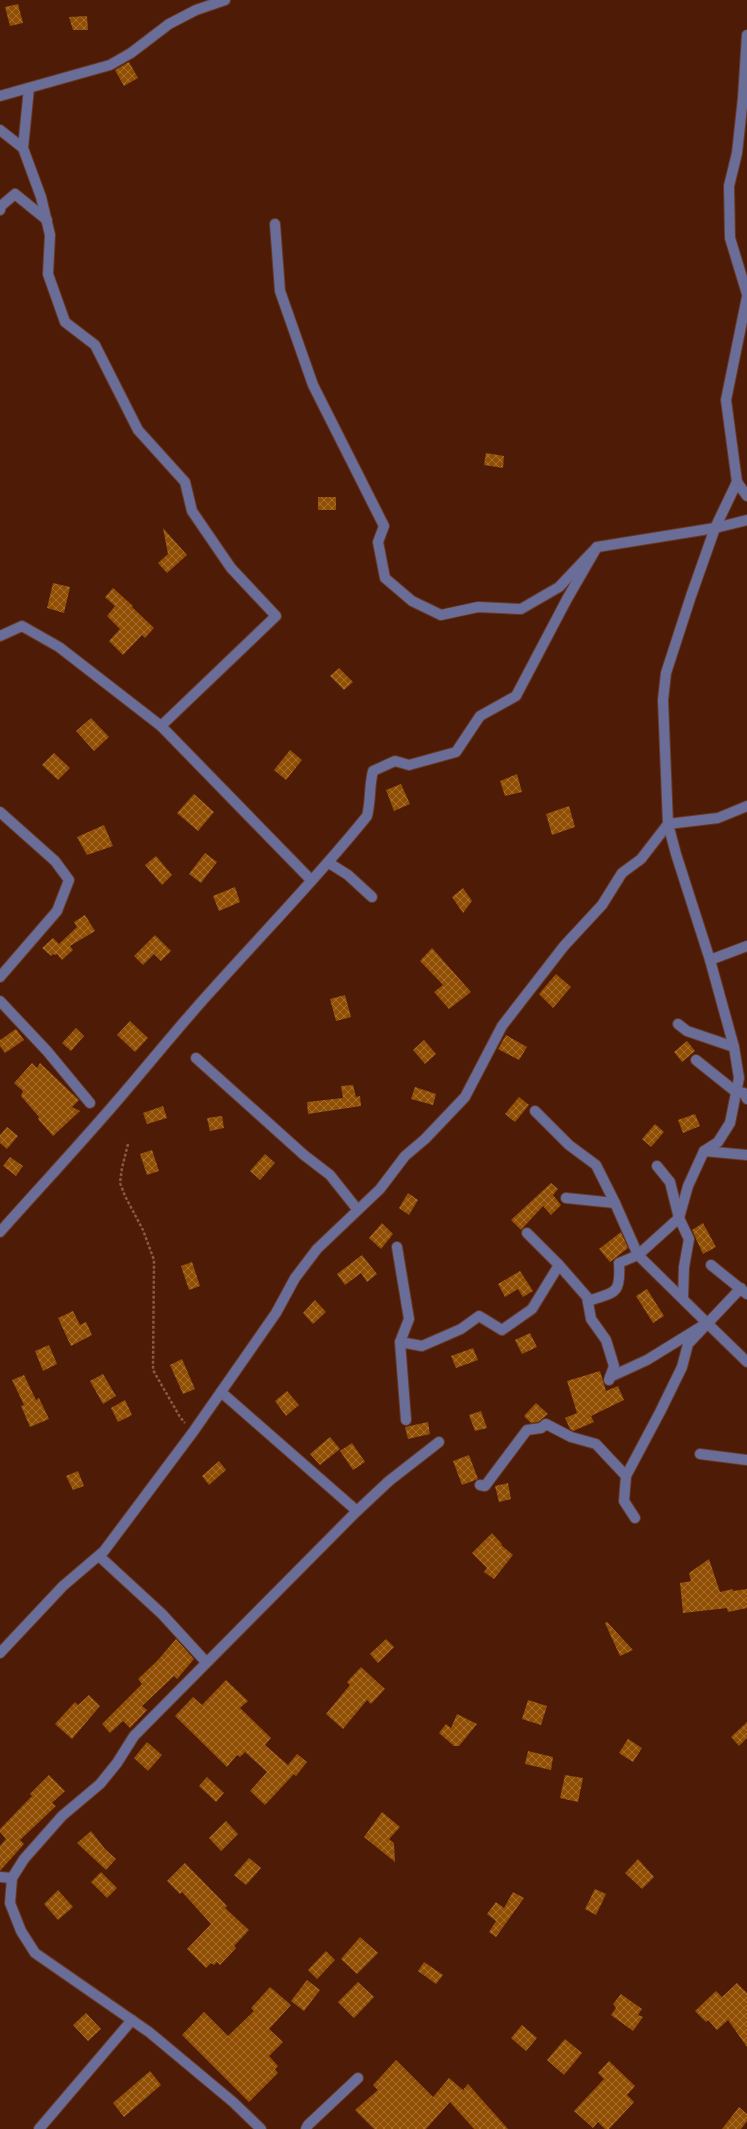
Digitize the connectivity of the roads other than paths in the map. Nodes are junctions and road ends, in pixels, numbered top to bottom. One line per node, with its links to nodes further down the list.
1 (225, 0): 3 (street)
2 (747, 35): 5 (street)
3 (29, 88): 4 (street); 7 (street)
4 (0, 96)
5 (744, 108): 11 (street)
6 (0, 130): 7 (street)
7 (23, 148): 9 (street)
8 (0, 210): 9 (street)
9 (46, 220): 19 (street)
10 (275, 224): 17 (street)
11 (747, 294)
12 (747, 298): 13 (street)
13 (737, 482): 14 (street); 16 (street)
14 (747, 496)
15 (747, 520): 16 (street)
16 (715, 528): 17 (street); 22 (street)
17 (597, 548): 23 (street)
18 (0, 636): 19 (street)
19 (161, 726): 24 (street)
20 (747, 806): 22 (street)
21 (0, 812): 28 (street)
22 (668, 824): 27 (street); 43 (street)
23 (329, 863): 24 (street); 25 (street)
24 (311, 880): 45 (street)
25 (372, 897)
26 (747, 946): 27 (street)
27 (710, 960): 31 (street)
28 (0, 977)
29 (0, 1001): 36 (street)
30 (678, 1024): 31 (street)
31 (734, 1047): 34 (street)
32 (196, 1058): 43 (street)
33 (696, 1060): 34 (street)
34 (736, 1092): 35 (street); 38 (street)
35 (747, 1099)
36 (90, 1103)
37 (535, 1110): 42 (street)
38 (704, 1151): 39 (street); 44 (street)
39 (747, 1155)
40 (657, 1166): 44 (street)
41 (566, 1198): 42 (street)
42 (615, 1203): 48 (street)
43 (357, 1209): 57 (street)
44 (679, 1218): 48 (street); 52 (street)
45 (0, 1232)
46 (527, 1233): 49 (street)
47 (397, 1248): 55 (street)
48 (638, 1255): 52 (street); 53 (street)
49 (559, 1265): 53 (street); 55 (street)
50 (711, 1265): 51 (street)
51 (744, 1291): 54 (street)
52 (682, 1298): 54 (street)
53 (588, 1301): 54 (street)
54 (707, 1323): 56 (street); 62 (street)
55 (400, 1342): 58 (street)
56 (747, 1362)
57 (221, 1392): 64 (street); 66 (street)
58 (406, 1420)
59 (439, 1442): 64 (street)
60 (700, 1454): 61 (street)
61 (747, 1460)
62 (626, 1476): 63 (street); 65 (street)
63 (480, 1485)
64 (356, 1511): 68 (street)
65 (636, 1518)
66 (99, 1556): 67 (street); 68 (street)
67 (0, 1653)
68 (206, 1662): 70 (street)
69 (0, 1877): 70 (street)
70 (12, 1878): 71 (street)
71 (132, 2020): 73 (street); 74 (street)
72 (358, 2078): 75 (street)
73 (39, 2129)
74 (261, 2129)
75 (306, 2129)

